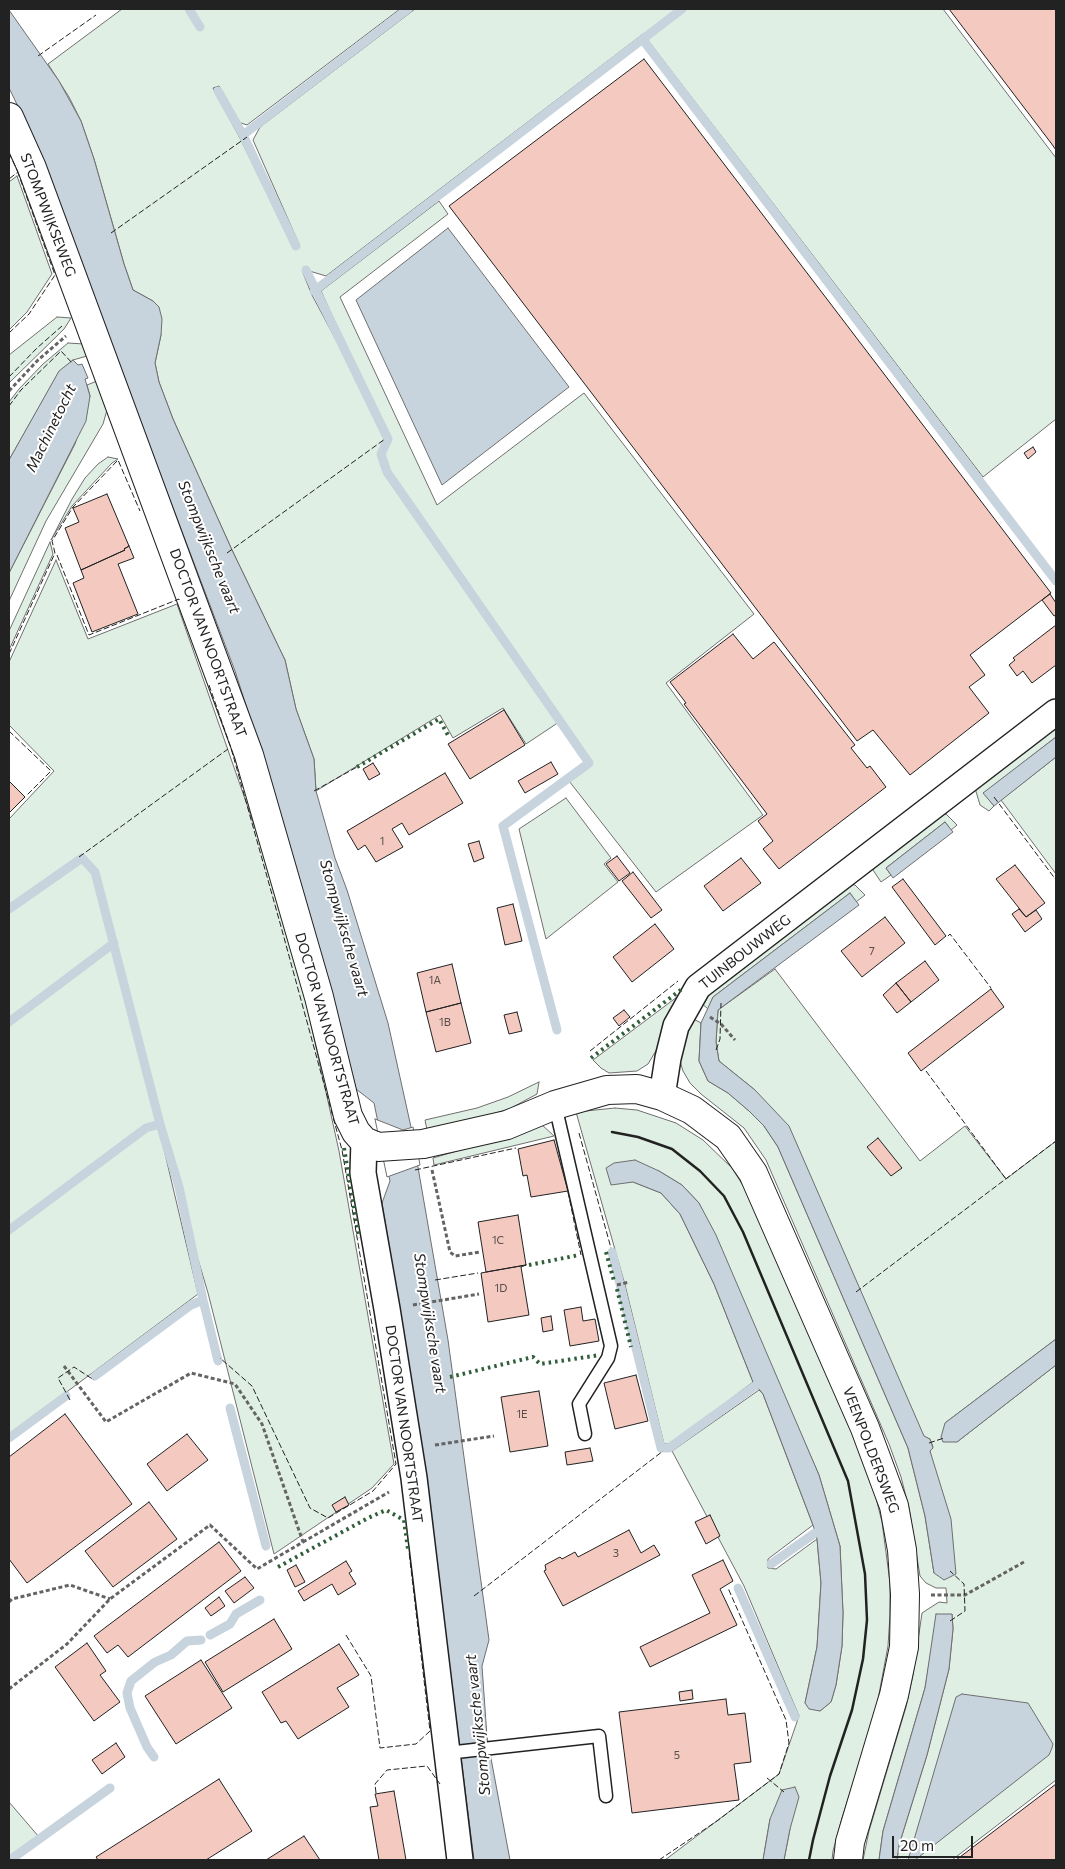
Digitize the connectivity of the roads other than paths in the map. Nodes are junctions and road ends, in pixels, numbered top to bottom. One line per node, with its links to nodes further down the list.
1 (9, 117): 2 (street, STOMPWIJKSEWEG)
2 (85, 315): 6 (street, DOCTOR VAN NOORTSTRAAT)
3 (1056, 712): 4 (street, TUINBOUWWEG)
4 (662, 1096): 5 (street); 11 (street, VEENPOLDERSWEG)
5 (555, 1105): 6 (street); 7 (lane)
6 (371, 1144): 8 (street, DOCTOR VAN NOORTSTRAAT)
7 (585, 1434)
8 (453, 1753): 9 (lane); 10 (street, DOCTOR VAN NOORTSTRAAT)
9 (606, 1796)
10 (460, 1860)
11 (848, 1860)

